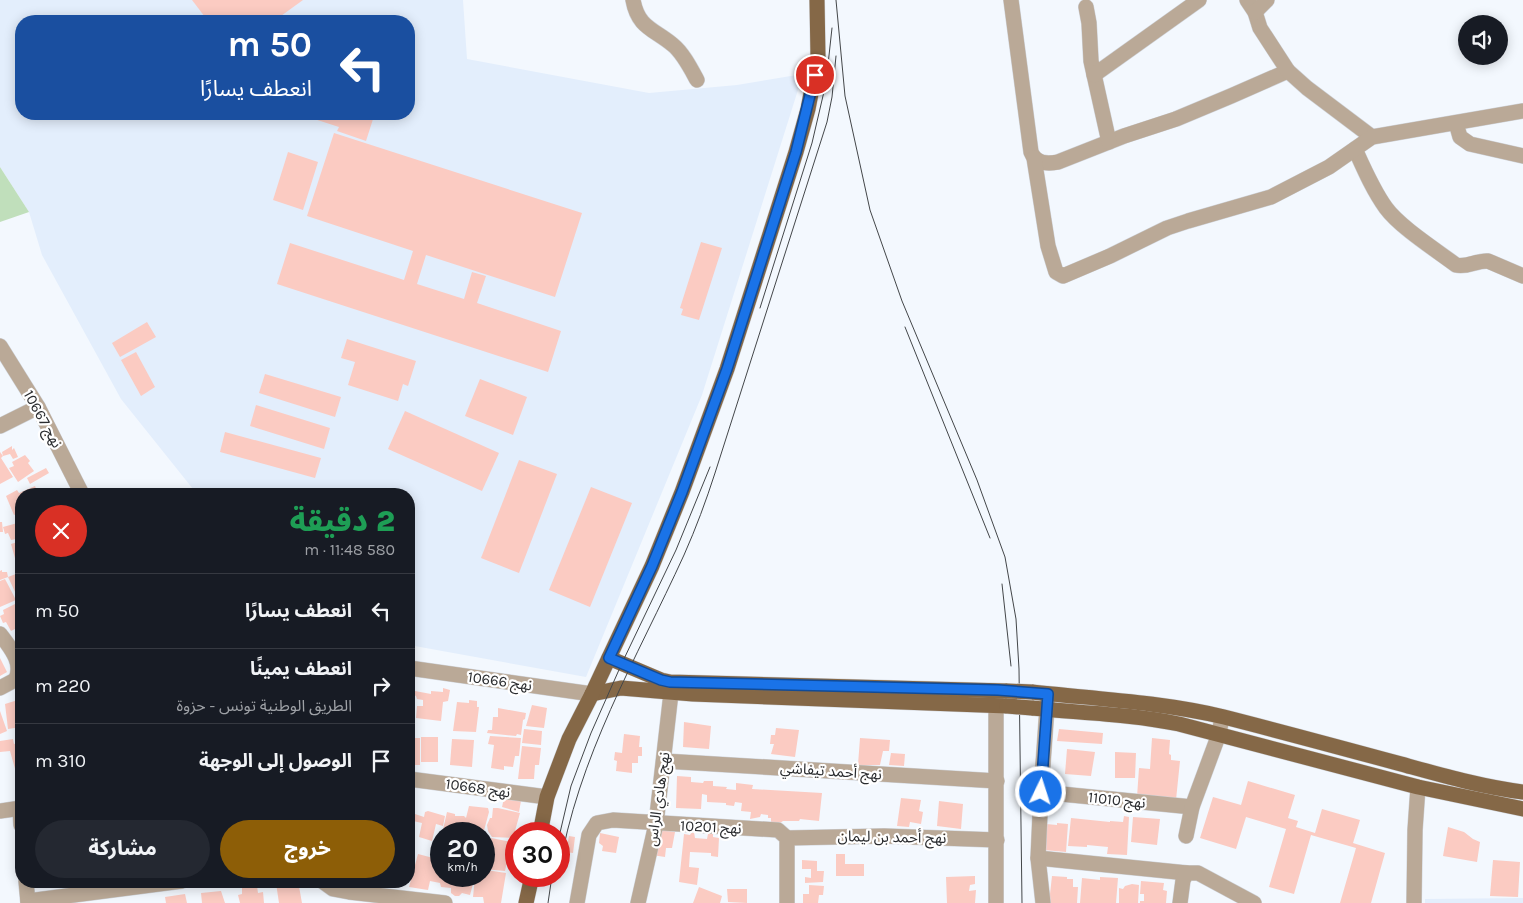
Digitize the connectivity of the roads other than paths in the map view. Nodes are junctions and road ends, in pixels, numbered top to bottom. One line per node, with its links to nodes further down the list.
1 (633, 0): 10 (street)
2 (817, 0): 25 (main road)
3 (1011, 0): 17 (street)
4 (1198, 0): 9 (street)
5 (1267, 0): 6 (street)
6 (1251, 6): 8 (street)
7 (1086, 7): 9 (street)
8 (1288, 71): 13 (street); 14 (street)
9 (1094, 75): 14 (street)
10 (697, 80)
11 (1523, 111): 12 (street)
12 (1456, 124): 13 (street); 16 (street)
13 (1372, 137): 15 (street)
14 (1109, 142): 17 (street)
15 (1355, 149): 17 (street); 18 (street)
16 (1523, 156)
17 (1034, 158)
18 (1523, 276)
19 (0, 346): 20 (street, نهج 10667)
20 (38, 407): 21 (street); 22 (street, نهج 10667)
21 (0, 426)
22 (79, 488)
23 (0, 634): 24 (street)
24 (15, 650)
25 (609, 658): 29 (main road); 32 (main road)
26 (415, 669): 32 (street, نهج 10666)
27 (15, 678): 28 (street)
28 (5, 686)
29 (1002, 690): 31 (main road, bridge); 33 (street)
30 (671, 693): 32 (main road); 33 (main road); 37 (street, نهج هادي الراس)
31 (1040, 693): 34 (street); 35 (main road)
32 (592, 694): 43 (main road)
33 (1001, 706): 34 (main road, bridge); 39 (street)
34 (1039, 709): 36 (main road); 41 (street)
35 (1222, 717): 36 (street); 42 (main road)
36 (1219, 734): 40 (main road); 44 (street)
37 (664, 761): 39 (street, نهج أحمد تيفاشي); 49 (street, نهج هادي الراس)
38 (415, 780): 43 (street, نهج 10668)
39 (997, 781): 52 (street)
40 (1418, 787): 46 (main road); 69 (street)
41 (1041, 792): 44 (street, نهج 11010); 53 (street)
42 (1523, 792)
43 (547, 797): 48 (main road)
44 (1192, 807): 50 (street)
45 (15, 809): 47 (street)
46 (1523, 809)
47 (0, 811)
48 (542, 822)
49 (656, 824): 51 (street, نهج 10201); 62 (street, نهج 10201); 63 (street, نهج هادي الراس)
50 (1186, 836)
51 (787, 838): 52 (street, نهج أحمد بن ليمان); 64 (street)
52 (997, 840): 65 (street)
53 (1038, 858): 54 (street); 66 (street)
54 (1187, 873): 67 (street); 68 (street)
55 (530, 887): 61 (main road)
56 (27, 888): 59 (street)
57 (131, 888): 59 (street)
58 (332, 888): 60 (street)
59 (28, 902)
60 (445, 903)
61 (526, 903)
62 (577, 903)
63 (638, 903)
64 (787, 903)
65 (996, 903)
66 (1043, 903)
67 (1180, 903)
68 (1254, 903)
69 (1414, 903)

